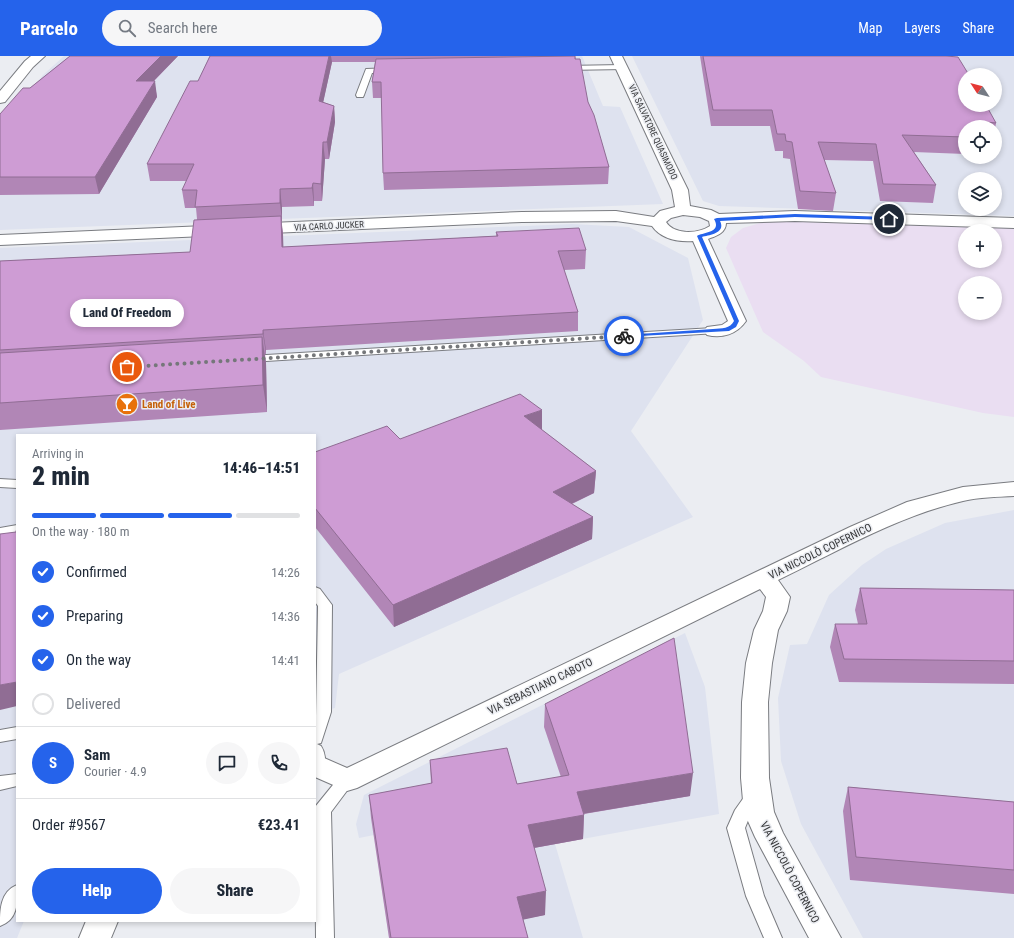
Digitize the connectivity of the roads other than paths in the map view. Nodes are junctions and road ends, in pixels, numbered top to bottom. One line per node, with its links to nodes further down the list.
1 (39, 56): 6 (street)
2 (619, 62): 3 (lane); 7 (street, VIA SALVATORE QUASIMODO)
3 (558, 68)
4 (401, 70): 5 (lane)
5 (360, 95)
6 (0, 99)
7 (683, 210): 8 (street); 9 (street)
8 (717, 219): 10 (street); 11 (street)
9 (658, 222): 11 (street); 12 (street, VIA CARLO JUCKER)
10 (1014, 223)
11 (699, 236): 13 (street)
12 (0, 240)
13 (713, 331): 14 (lane)
14 (238, 360)
15 (0, 483): 16 (lane)
16 (16, 484)
17 (1014, 489): 20 (street, VIA NICCOLÒ COPERNICO)
18 (16, 529): 19 (lane)
19 (0, 532)
20 (764, 577): 27 (street, VIA SEBASTIANO CABOTO); 29 (street, VIA NICCOLÒ COPERNICO)
21 (316, 593): 24 (lane)
22 (16, 733): 23 (lane)
23 (0, 736)
24 (316, 736)
25 (316, 762): 27 (street)
26 (16, 780): 28 (lane)
27 (347, 780): 34 (lane)
28 (0, 783)
29 (757, 793): 35 (lane); 36 (street, VIA NICCOLÒ COPERNICO)
30 (16, 894): 31 (lane)
31 (0, 918)
32 (102, 922): 33 (street)
33 (95, 938)
34 (325, 938)
35 (773, 938)
36 (825, 938)

